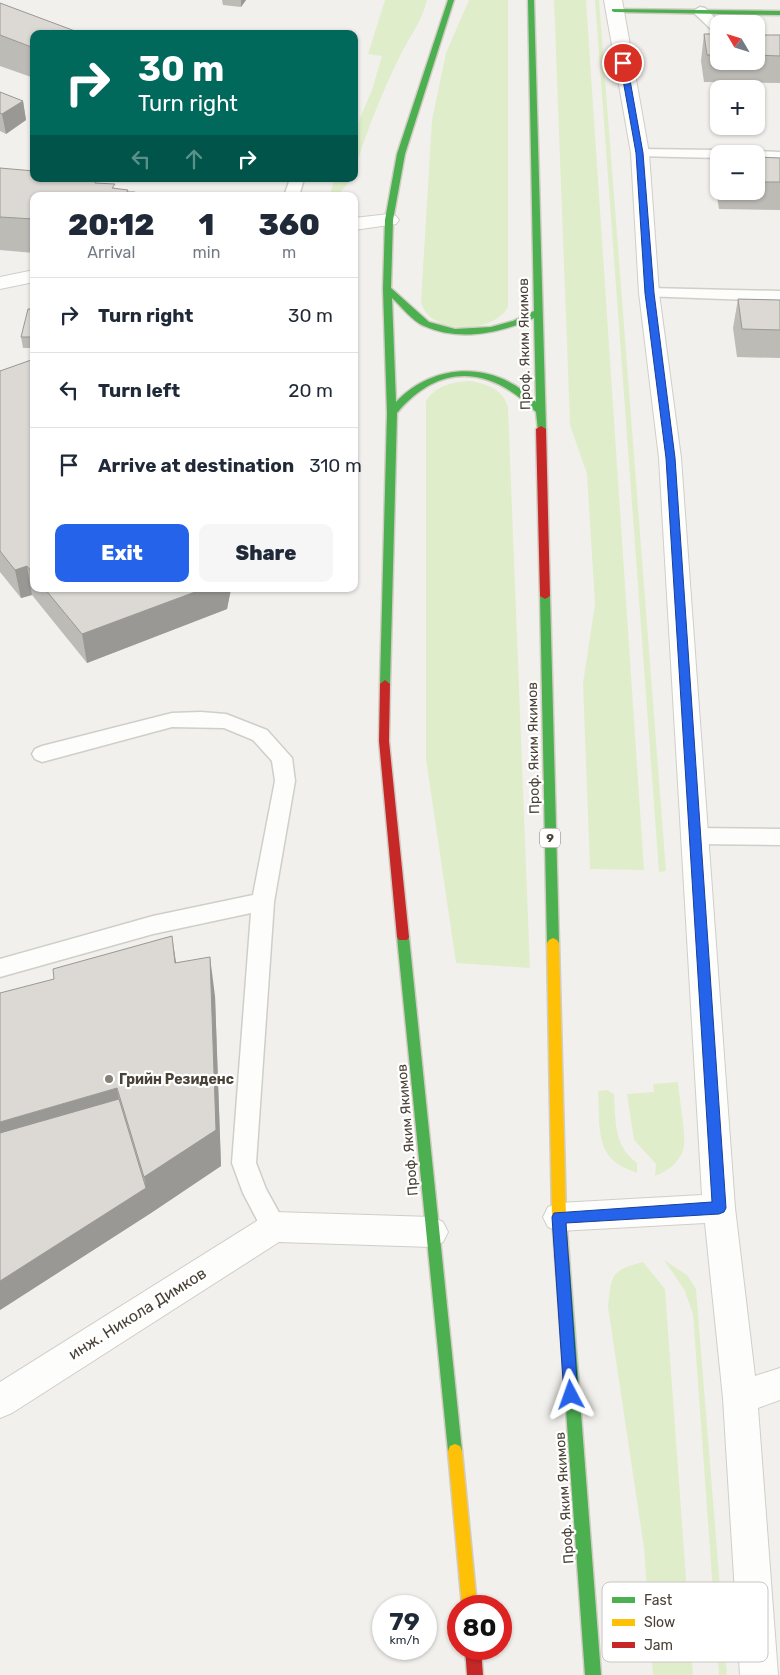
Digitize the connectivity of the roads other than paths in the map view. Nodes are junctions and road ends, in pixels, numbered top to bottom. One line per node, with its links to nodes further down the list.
1 (451, 0): 11 (main road, Проф. Яким Якимов)
2 (531, 0): 18 (main road, Проф. Яким Якимов / 9)
3 (613, 5): 4 (main road); 7 (street)
4 (700, 11): 5 (main road); 6 (lane)
5 (780, 12)
6 (710, 20)
7 (640, 153): 8 (lane); 16 (street)
8 (710, 154)
9 (765, 155): 10 (lane)
10 (780, 156)
11 (389, 220): 12 (street); 15 (main road, Проф. Яким Якимов)
12 (358, 224)
13 (30, 277): 14 (street)
14 (0, 283)
15 (387, 289): 18 (main road); 20 (main road, Проф. Яким Якимов)
16 (650, 293): 17 (lane); 22 (street)
17 (780, 296)
18 (539, 312): 19 (main road, Проф. Яким Якимов / 9)
19 (541, 412): 20 (main road); 27 (main road, Проф. Яким Якимов / 9)
20 (392, 413): 29 (main road, Проф. Яким Якимов)
21 (42, 754): 24 (lane)
22 (695, 836): 23 (lane); 26 (street)
23 (780, 837)
24 (263, 902): 25 (lane); 28 (lane)
25 (0, 968)
26 (719, 1208): 27 (street); 31 (street)
27 (558, 1217): 38 (main road, Проф. Яким Якимов / 9)
28 (274, 1226): 29 (street); 32 (street, инж. Никола Димков)
29 (432, 1232): 34 (main road, Проф. Яким Якимов)
30 (780, 1384): 31 (street)
31 (740, 1398): 33 (street)
32 (0, 1401)
33 (753, 1582)
34 (469, 1595)
35 (474, 1660): 37 (main road)
36 (758, 1662): 39 (street)
37 (476, 1675)
38 (593, 1675)
39 (759, 1675)

